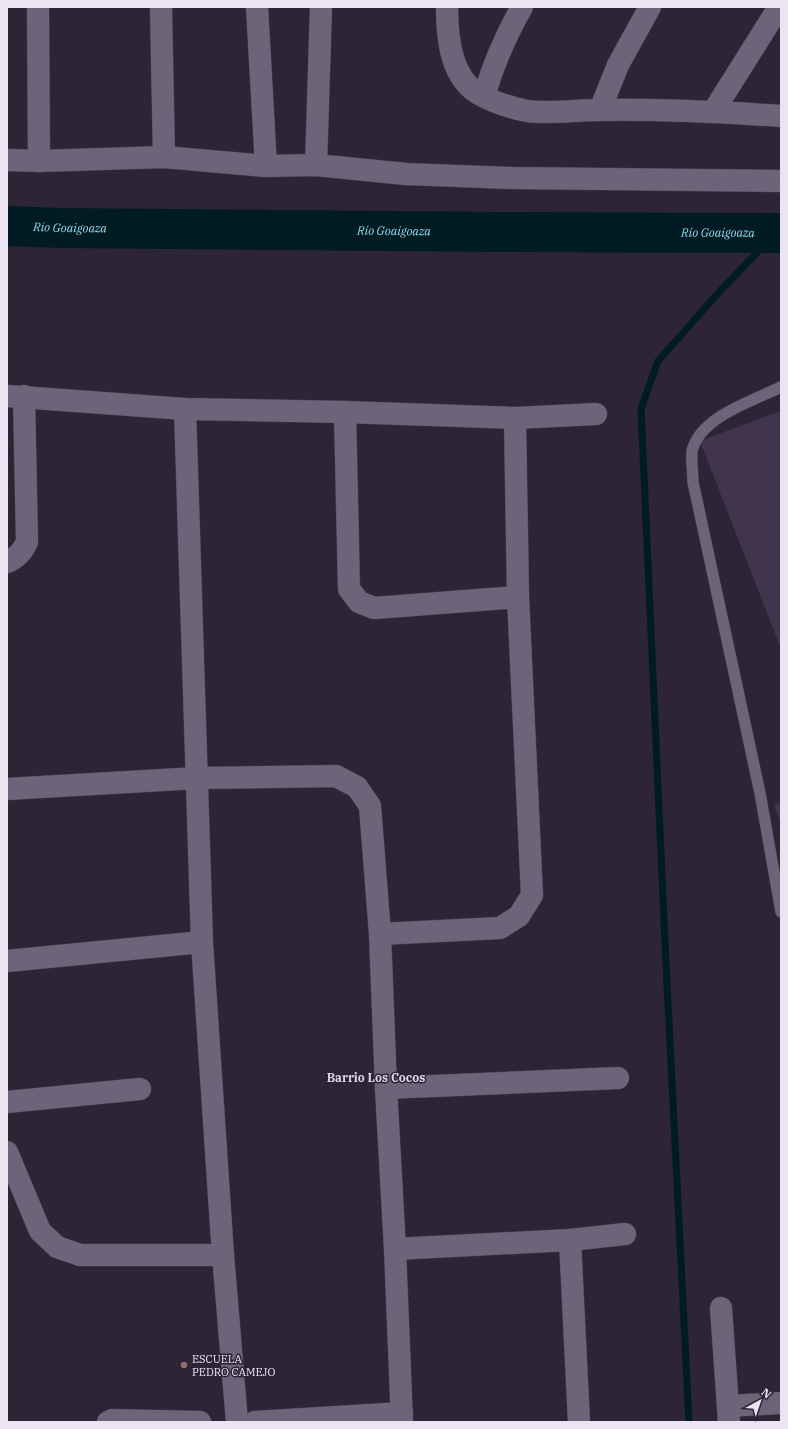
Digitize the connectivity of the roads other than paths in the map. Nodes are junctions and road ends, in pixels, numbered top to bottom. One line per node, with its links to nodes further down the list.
1 (38, 7): 15 (street)
2 (161, 7): 13 (street)
3 (258, 7): 17 (street)
4 (321, 7): 16 (street)
5 (447, 7): 9 (street)
6 (522, 7): 9 (street)
7 (650, 7): 10 (street)
8 (779, 7): 11 (street)
9 (484, 96): 10 (street)
10 (600, 110): 11 (street)
11 (713, 112): 12 (street)
12 (781, 116)
13 (164, 157): 15 (street); 17 (street)
14 (7, 160): 15 (street)
15 (39, 161)
16 (316, 165): 17 (street); 18 (street)
17 (266, 166)
18 (781, 181)
19 (781, 387): 29 (lane)
20 (15, 396): 21 (street); 25 (street)
21 (185, 408): 22 (street); 27 (street)
22 (346, 412): 24 (street); 26 (street)
23 (596, 414): 24 (street)
24 (515, 418): 26 (street)
25 (7, 562)
26 (518, 597): 30 (street)
27 (197, 778): 28 (street); 30 (street); 31 (street)
28 (7, 789)
29 (781, 912)
30 (380, 934): 34 (street)
31 (202, 942): 32 (street); 41 (street)
32 (7, 961)
33 (618, 1078): 34 (street)
34 (386, 1088): 40 (street)
35 (140, 1089): 36 (street)
36 (7, 1102)
37 (7, 1152): 41 (street)
38 (625, 1234): 39 (street)
39 (570, 1240): 40 (street); 50 (street)
40 (395, 1249): 45 (street)
41 (223, 1255): 48 (street)
42 (721, 1308): 44 (street)
43 (781, 1403): 44 (street)
44 (728, 1414)
45 (402, 1418): 49 (street)
46 (108, 1422): 47 (street)
47 (200, 1422)
48 (238, 1422)
49 (255, 1422)
50 (579, 1422)

